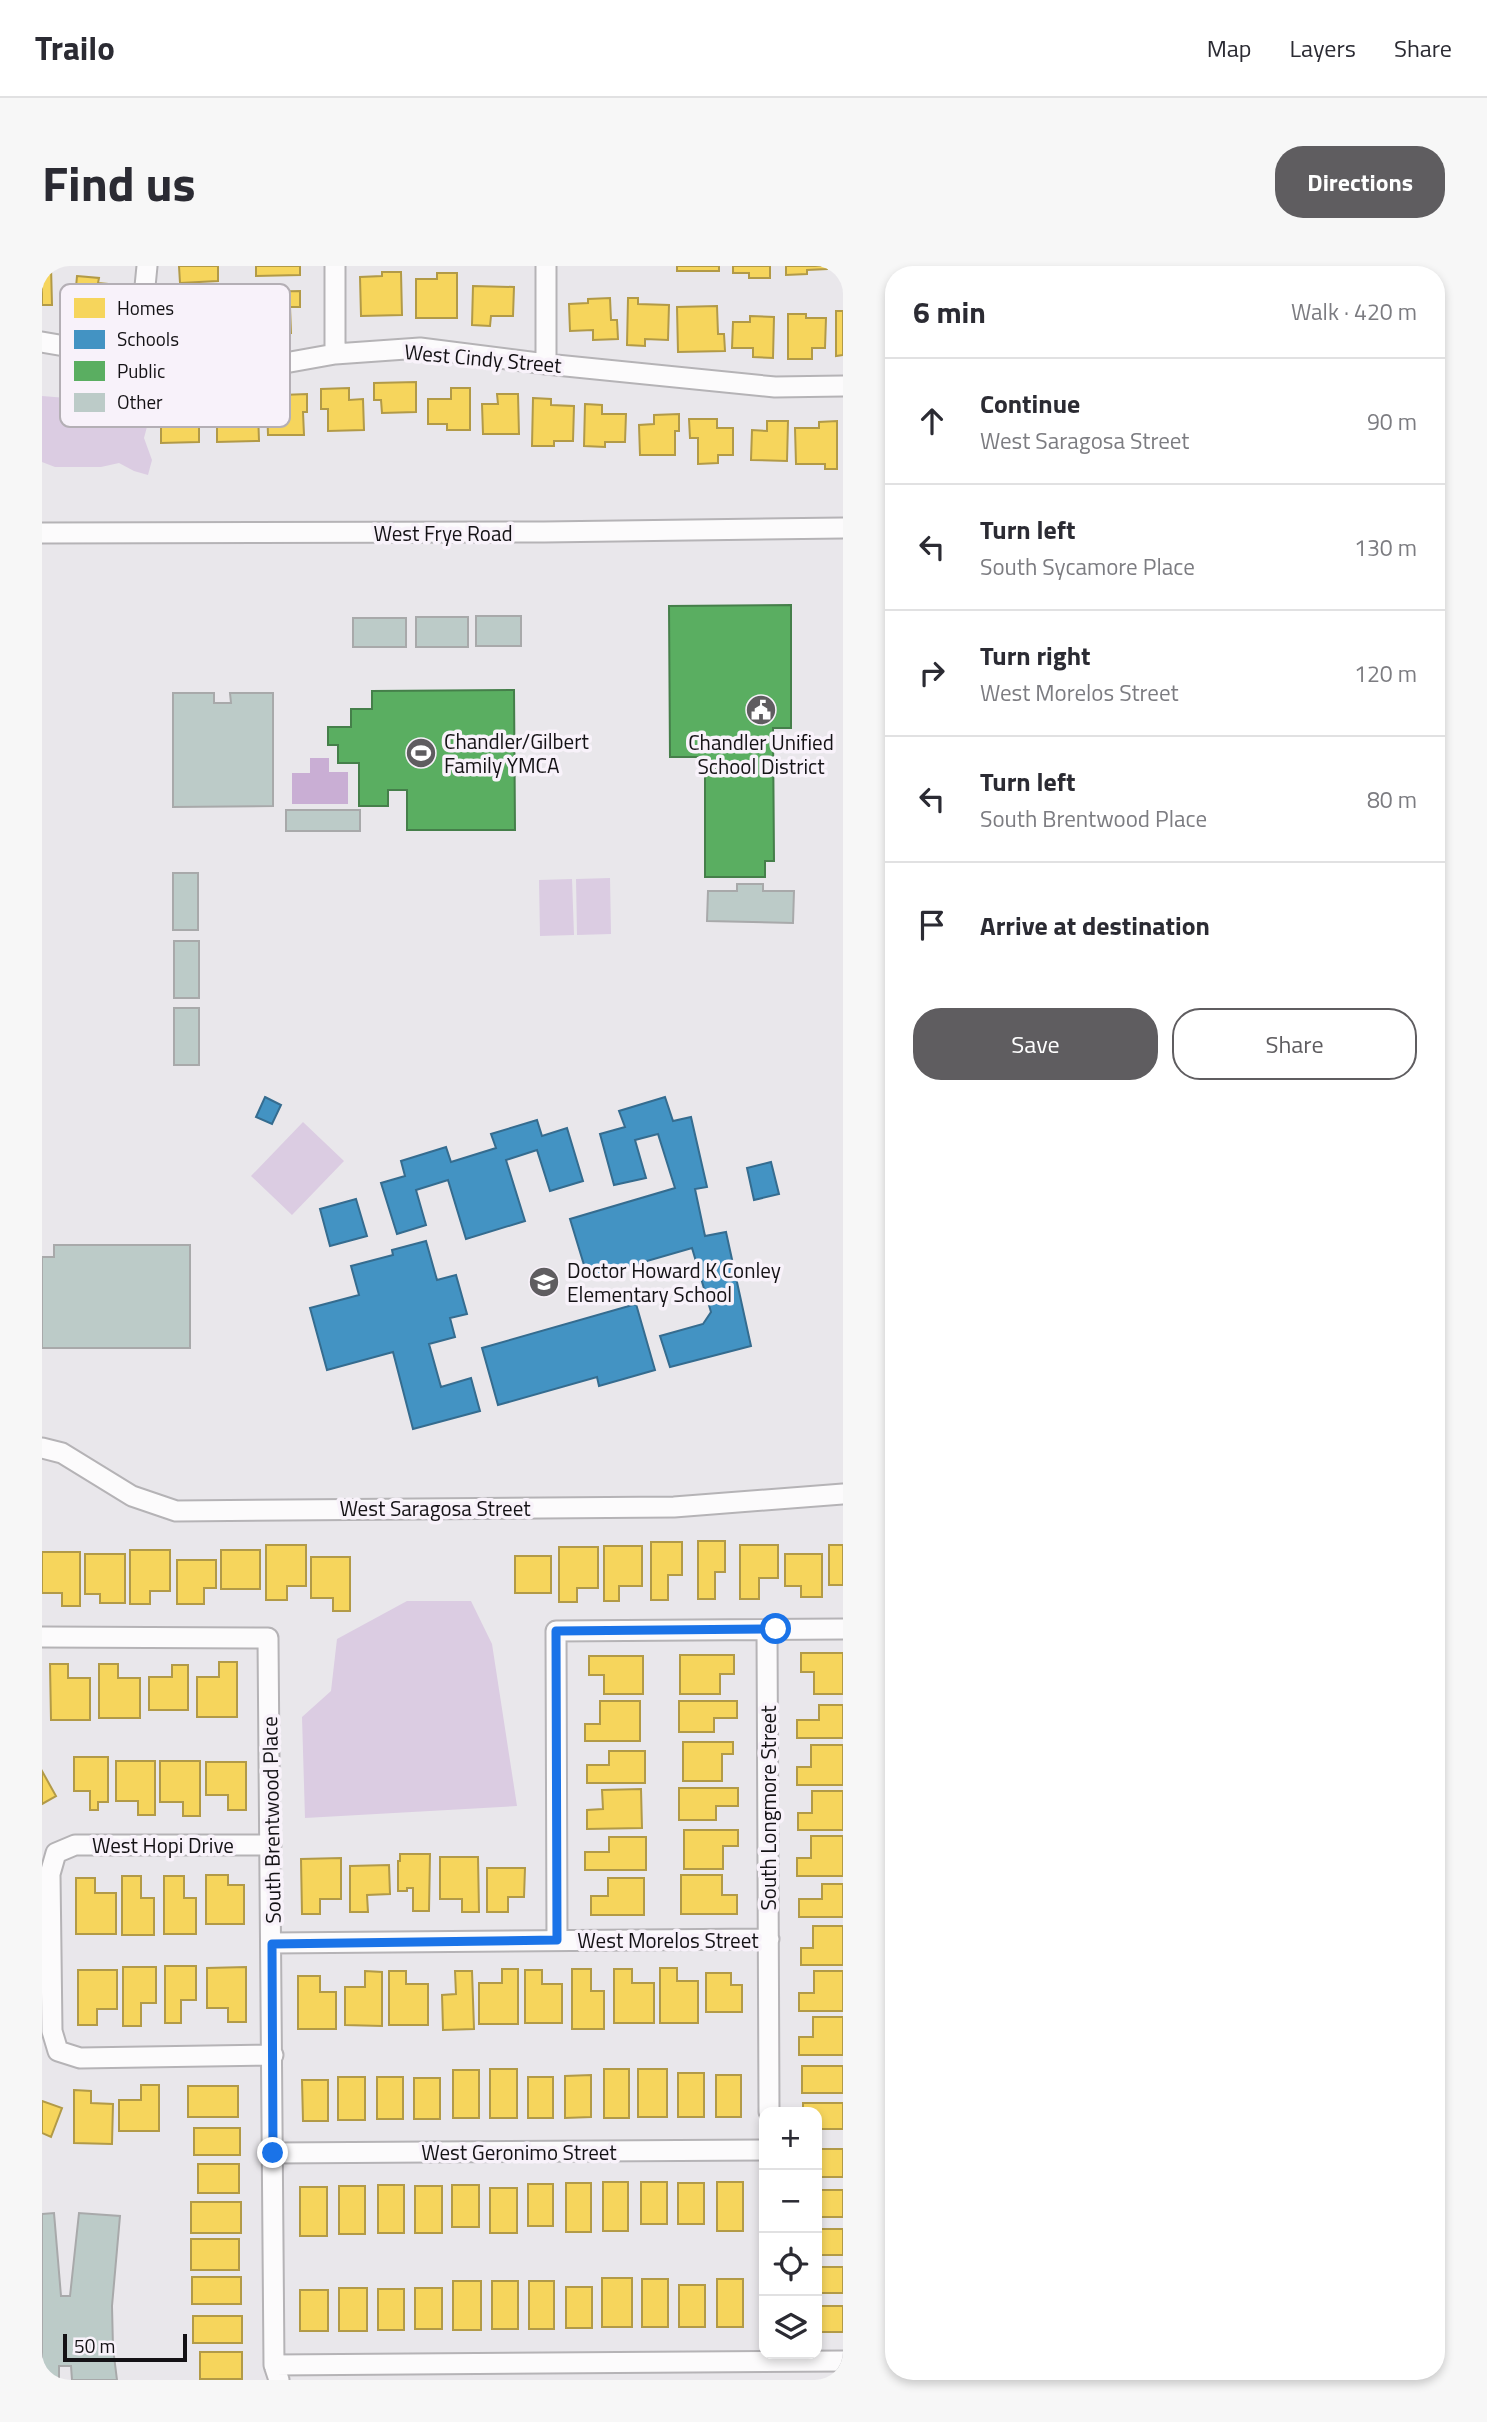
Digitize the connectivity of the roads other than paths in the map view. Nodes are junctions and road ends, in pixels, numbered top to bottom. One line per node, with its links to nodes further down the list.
1 (147, 266): 4 (street)
2 (335, 266): 7 (street)
3 (546, 266): 9 (street)
4 (145, 284)
5 (42, 342): 6 (street, West Cindy Street)
6 (60, 345)
7 (335, 354): 8 (street, West Cindy Street); 9 (street, West Cindy Street)
8 (290, 362)
9 (546, 364): 10 (street, West Cindy Street)
10 (843, 386)
11 (843, 528): 12 (street, West Frye Road)
12 (42, 533)
13 (42, 1448): 14 (street, West Saragosa Street)
14 (843, 1494)
15 (767, 1629): 16 (street); 19 (street, South Longmore Street); 20 (street)
16 (843, 1629)
17 (42, 1637): 18 (street, South Brentwood Place)
18 (271, 1845): 21 (street, South Brentwood Place); 22 (street, West Hopi Drive)
19 (769, 1939): 20 (street, West Morelos Street); 23 (street, South Longmore Street)
20 (557, 1940): 21 (street, West Morelos Street)
21 (272, 1944): 22 (street, South Brentwood Place)
22 (273, 2055): 25 (street, South Brentwood Place)
23 (769, 2107)
24 (759, 2150): 25 (street, West Geronimo Street)
25 (273, 2153): 29 (street, South Brentwood Place)
26 (759, 2357): 29 (street)
27 (807, 2359): 28 (street)
28 (843, 2361)
29 (277, 2372)

